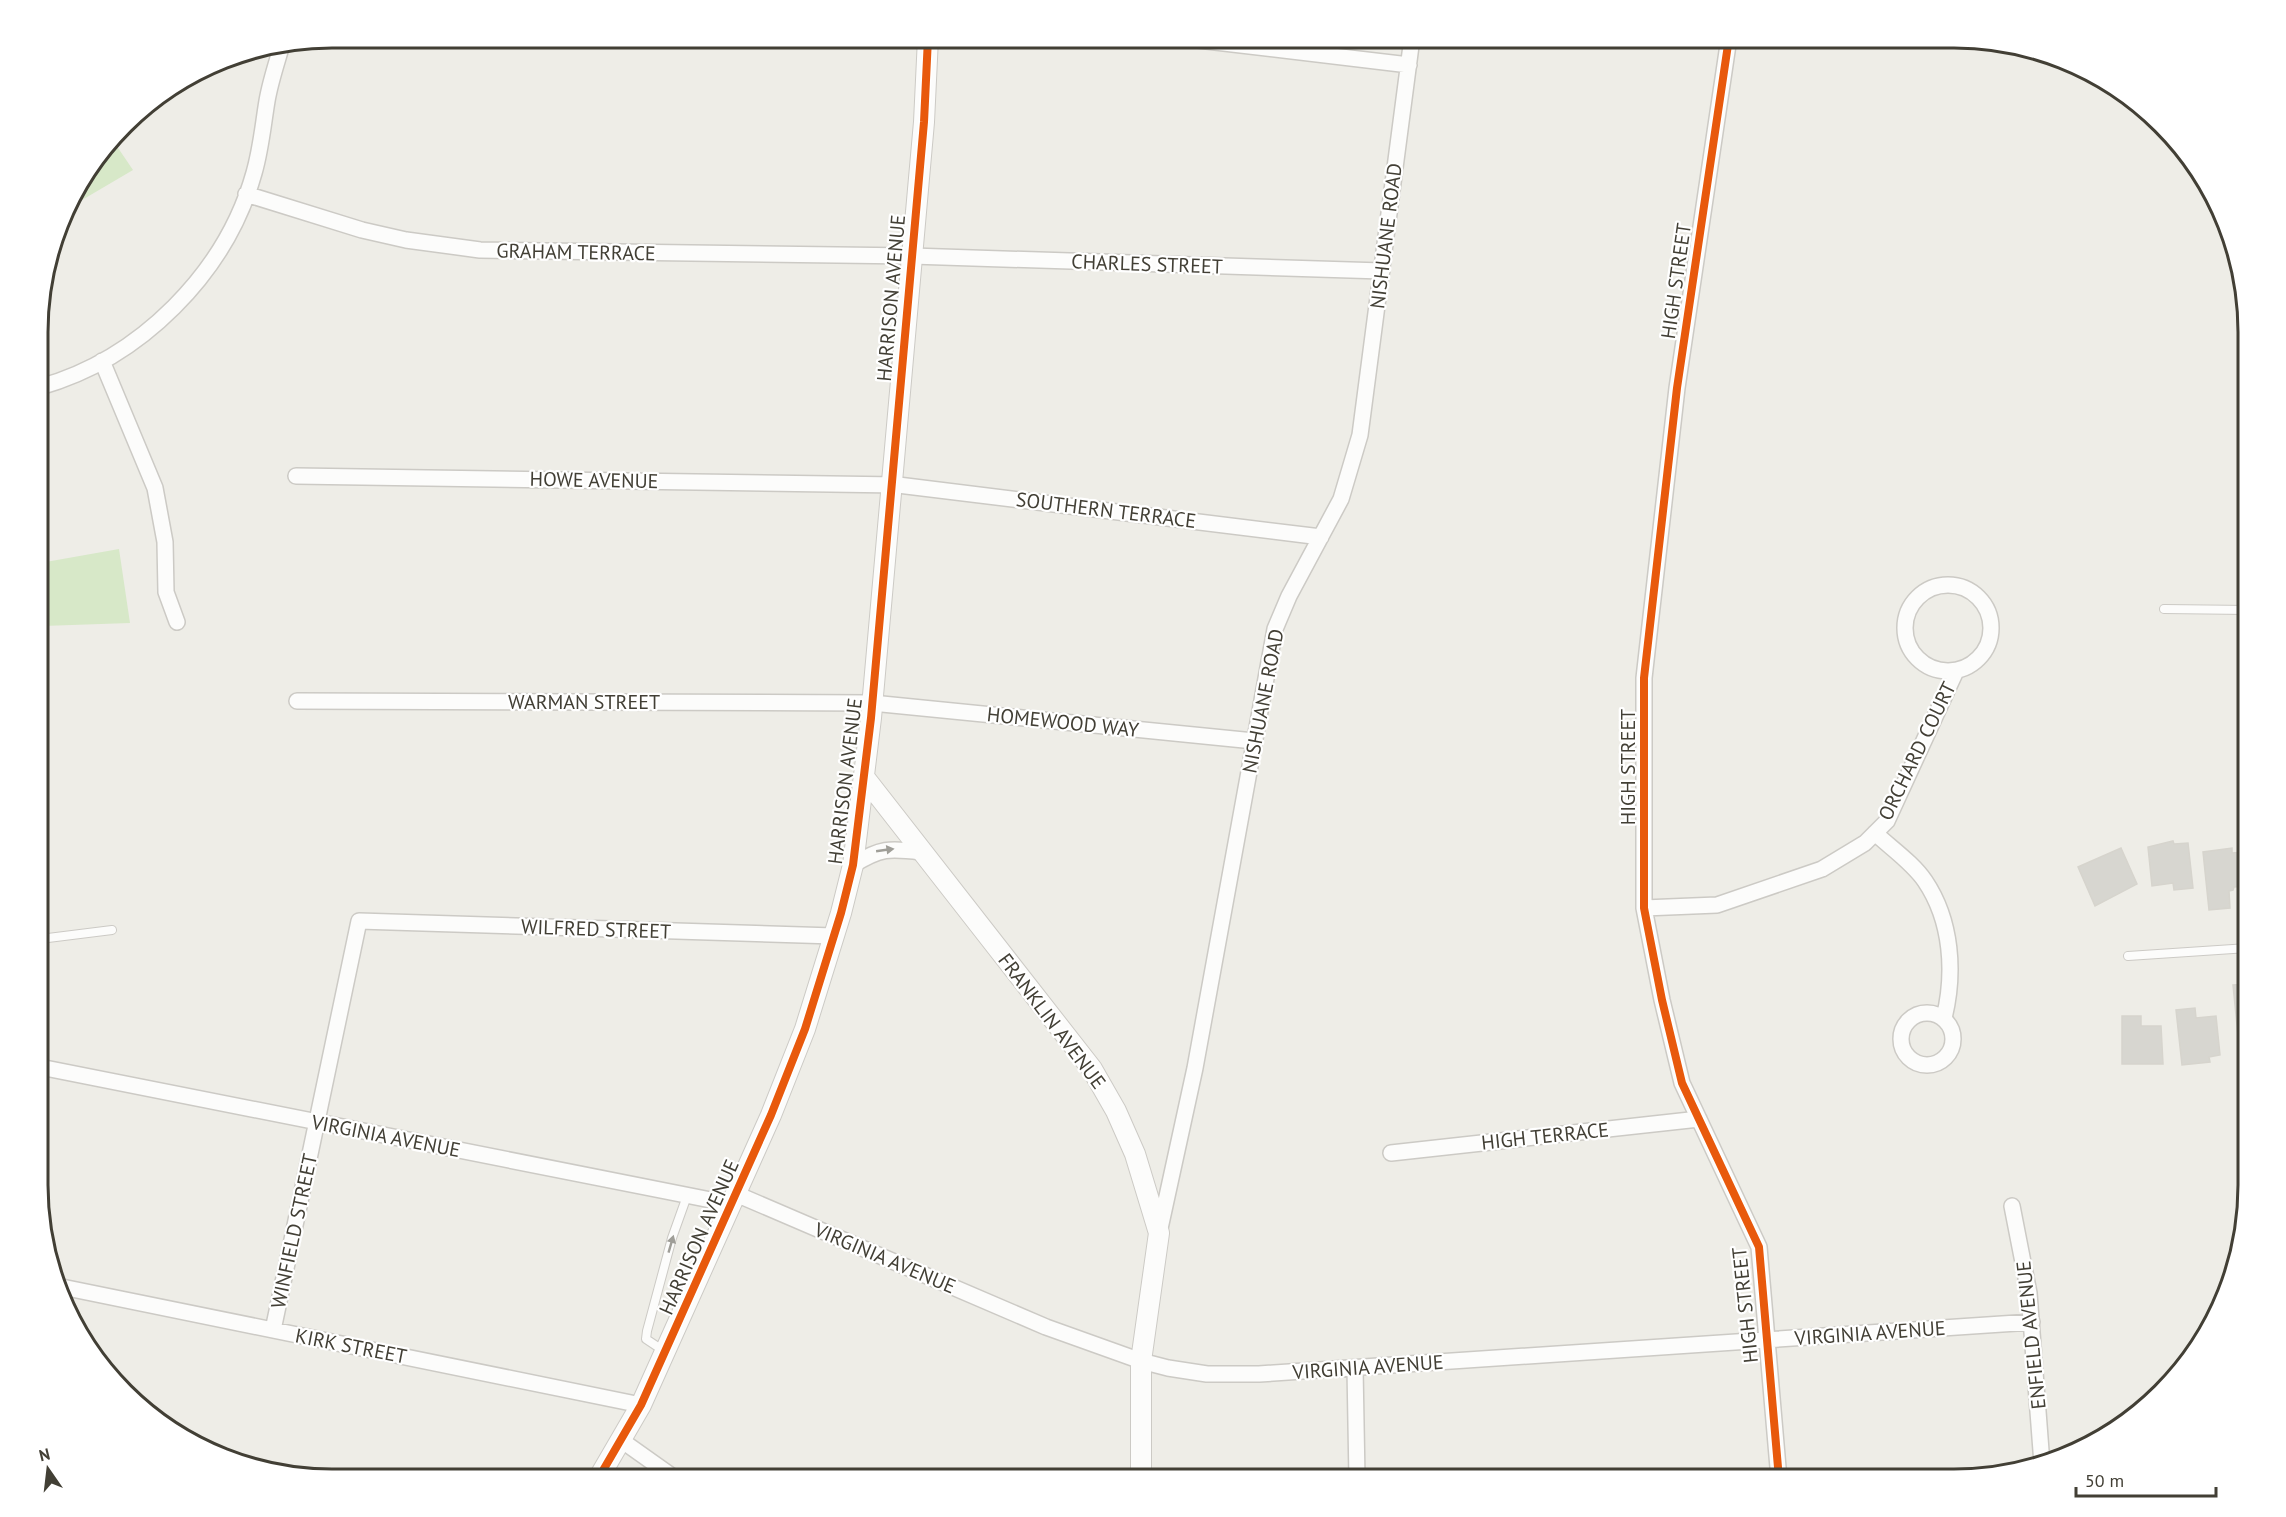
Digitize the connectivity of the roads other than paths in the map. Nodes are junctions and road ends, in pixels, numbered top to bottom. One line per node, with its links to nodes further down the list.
1 (928, 48): 8 (street, HARRISON AVENUE)
2 (1265, 48): 6 (street)
3 (1411, 48): 6 (street, NISHUANE ROAD)
4 (1728, 48): 26 (street, HIGH STREET)
5 (280, 53): 7 (street)
6 (1409, 65): 9 (street, NISHUANE ROAD)
7 (246, 194): 8 (street, GRAHAM TERRACE); 10 (street)
8 (912, 256): 9 (street, CHARLES STREET); 13 (street, HARRISON AVENUE)
9 (1382, 271): 14 (street, NISHUANE ROAD)
10 (102, 361): 11 (street); 17 (street)
11 (48, 384)
12 (296, 476): 13 (street, HOWE AVENUE)
13 (891, 485): 14 (street, SOUTHERN TERRACE); 20 (street, HARRISON AVENUE)
14 (1321, 537): 21 (street, NISHUANE ROAD)
15 (2164, 609): 16 (lane)
16 (2238, 610)
17 (177, 622)
18 (1956, 671): 18 (street); 23 (street, ORCHARD COURT)
19 (297, 701): 20 (street, WARMAN STREET)
20 (872, 703): 21 (street, HOMEWOOD WAY); 22 (street, HARRISON AVENUE)
21 (1254, 741): 41 (street, NISHUANE ROAD)
22 (864, 777): 24 (street, FRANKLIN AVENUE); 25 (street, HARRISON AVENUE)
23 (1875, 833): 26 (street, ORCHARD COURT); 33 (street)
24 (921, 852): 25 (street, one-way to 24); 41 (street, FRANKLIN AVENUE)
25 (853, 865): 29 (street, HARRISON AVENUE)
26 (1644, 908): 35 (street, HIGH STREET)
27 (359, 921): 29 (street, WILFRED STREET); 36 (street, WINFIELD STREET)
28 (112, 930): 30 (lane)
29 (834, 936): 39 (street, HARRISON AVENUE)
30 (48, 938)
31 (2238, 949): 32 (lane)
32 (2128, 956)
33 (1944, 1018)
34 (48, 1069): 36 (street, VIRGINIA AVENUE)
35 (1699, 1119): 37 (street, HIGH TERRACE); 45 (street, HIGH STREET)
36 (316, 1122): 38 (street, VIRGINIA AVENUE); 44 (street, WINFIELD STREET)
37 (1391, 1152)
38 (687, 1196): 39 (street, VIRGINIA AVENUE); 46 (lane, one-way to 38)
39 (734, 1199): 46 (street, HARRISON AVENUE); 47 (street, VIRGINIA AVENUE)
40 (2012, 1206): 43 (street, ENFIELD AVENUE)
41 (1159, 1233): 47 (street, FRANKLIN AVENUE)
42 (68, 1288): 44 (street, KIRK STREET)
43 (2032, 1322): 45 (street, VIRGINIA AVENUE); 51 (street, ENFIELD AVENUE)
44 (273, 1330): 49 (street, KIRK STREET)
45 (1766, 1340): 48 (street, VIRGINIA AVENUE); 56 (street, HIGH STREET)
46 (665, 1352): 49 (street, HARRISON AVENUE)
47 (1141, 1361): 48 (street, VIRGINIA AVENUE); 54 (street, FRANKLIN AVENUE)
48 (1355, 1368): 55 (street)
49 (641, 1405): 50 (street, HARRISON AVENUE)
50 (621, 1440): 52 (street, HARRISON AVENUE); 53 (street)
51 (2041, 1455)
52 (604, 1469)
53 (662, 1469)
54 (1141, 1469)
55 (1357, 1469)
56 (1778, 1469)

